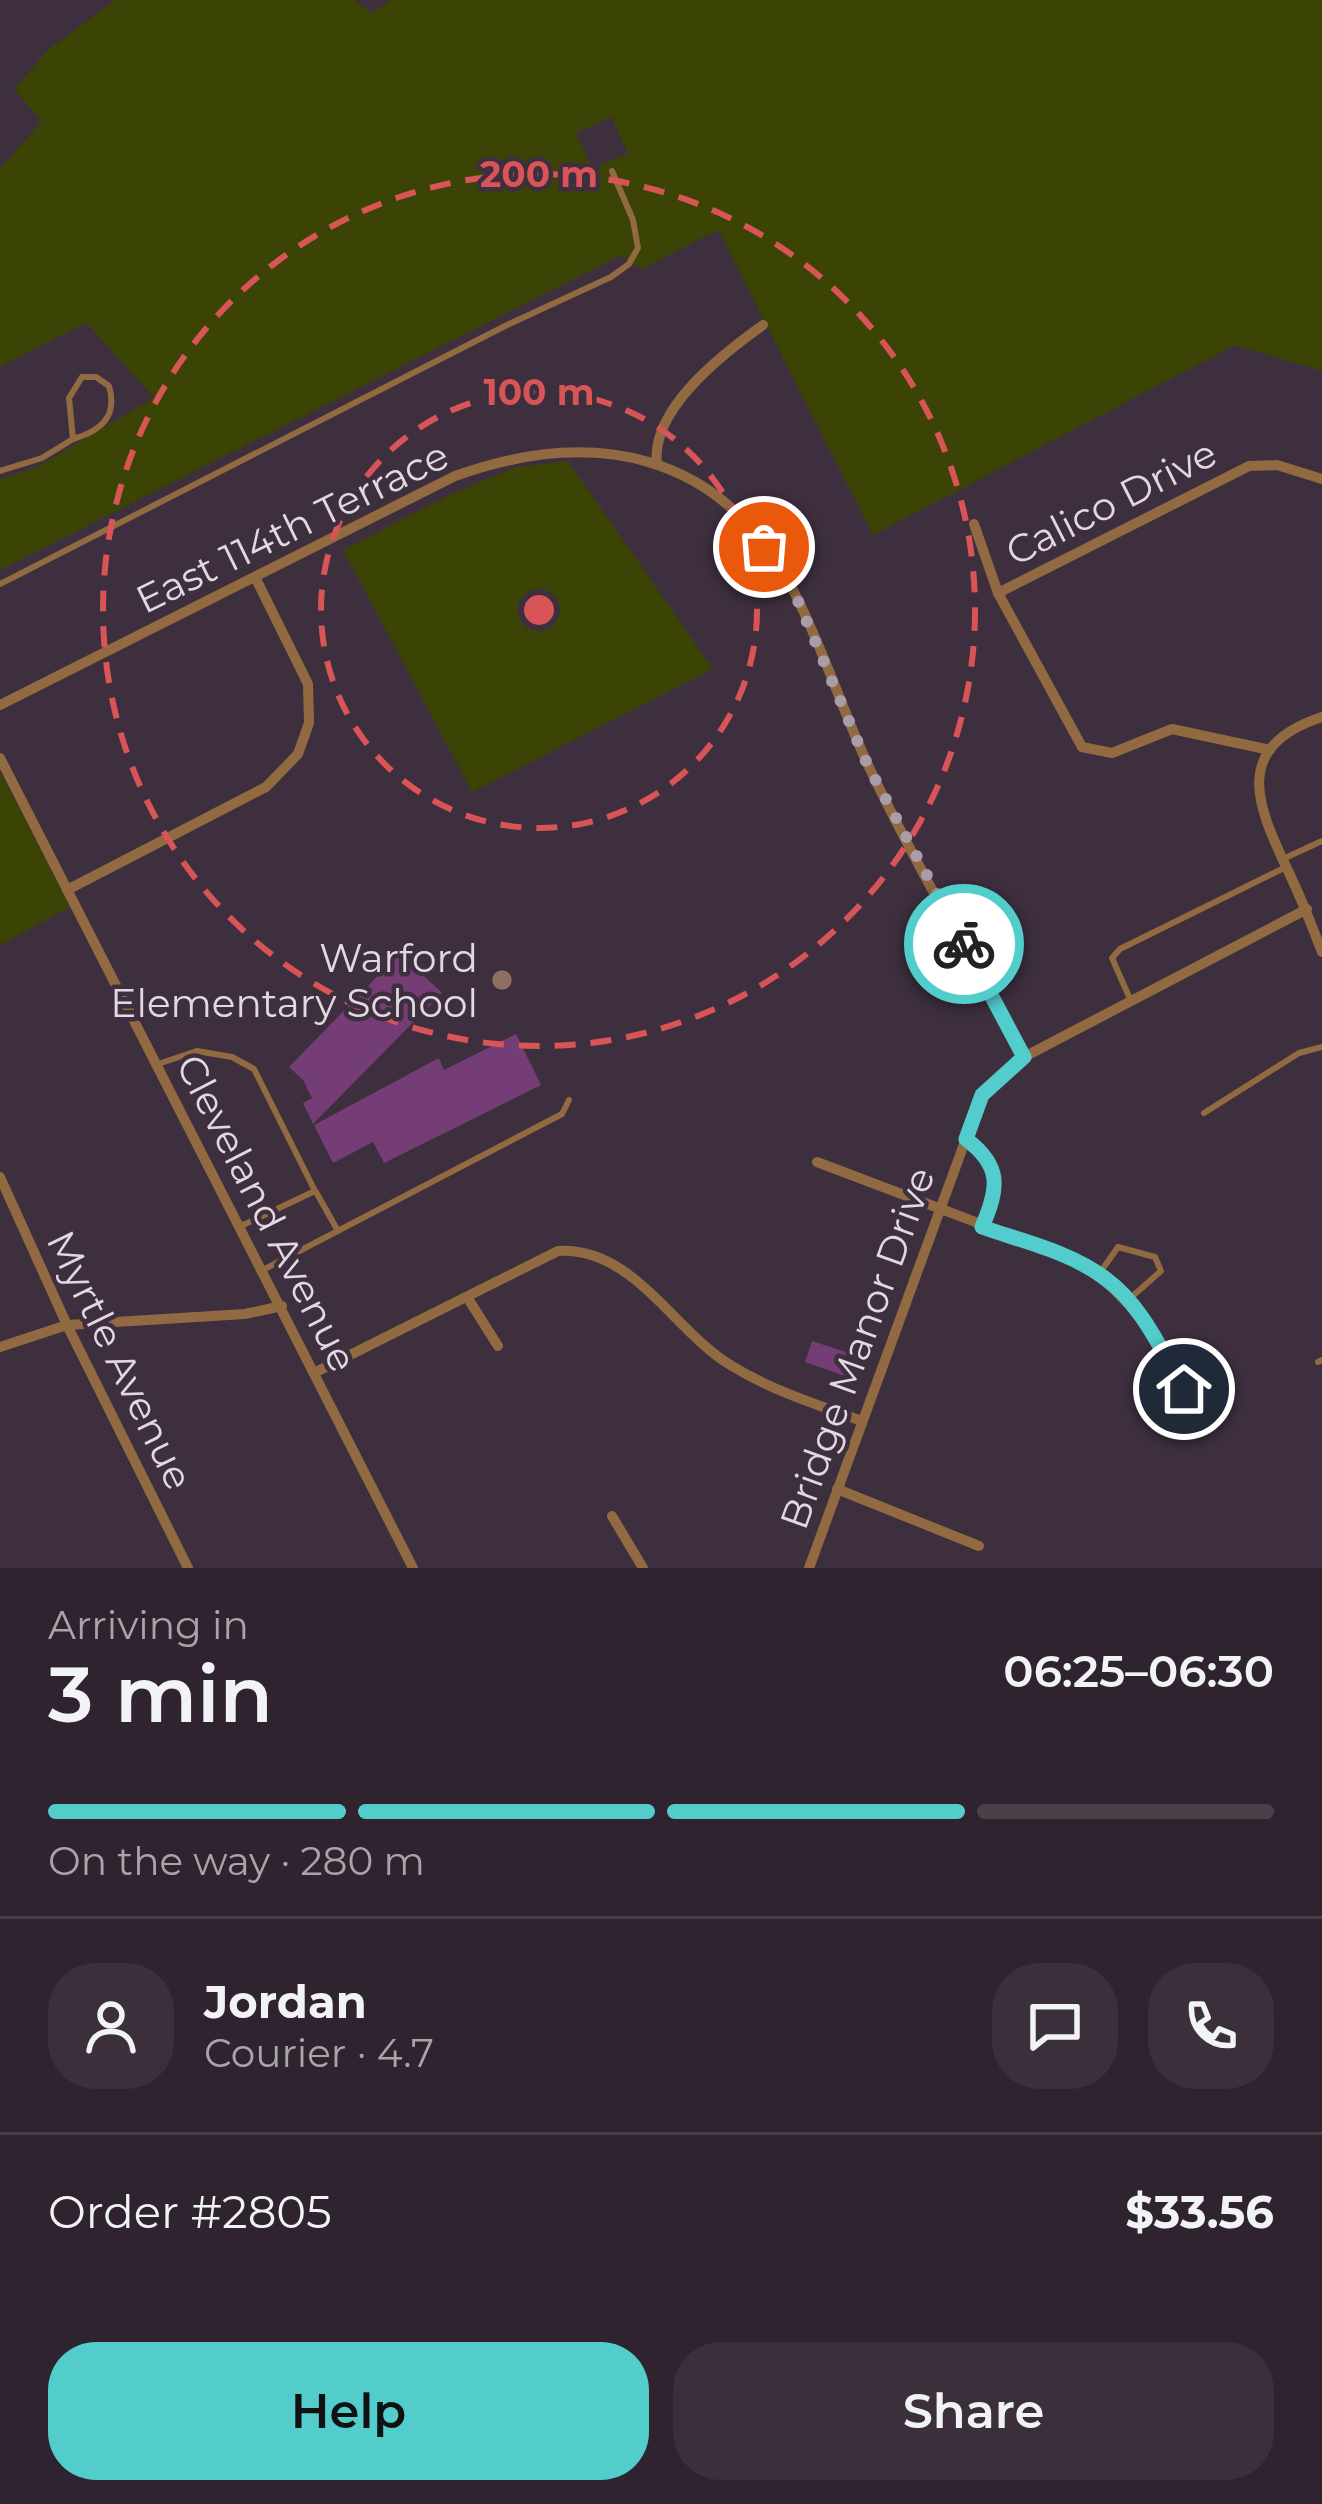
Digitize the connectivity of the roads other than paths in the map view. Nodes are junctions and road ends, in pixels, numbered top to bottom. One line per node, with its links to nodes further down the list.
1 (612, 171): 9 (lane)
2 (763, 325): 4 (street)
3 (74, 439): 3 (lane); 5 (lane)
4 (657, 464): 8 (street, East 114th Terrace); 22 (street, East 114th Terrace)
5 (0, 471)
6 (1322, 478): 10 (street, Calico Drive)
7 (974, 524): 10 (street)
8 (255, 577): 11 (street, East 114th Terrace); 17 (street)
9 (0, 584)
10 (998, 593): 13 (street)
11 (0, 706)
12 (1322, 717): 13 (street)
13 (1270, 750): 16 (street)
14 (0, 758): 17 (street, Cleveland Avenue)
15 (1322, 841): 16 (lane)
16 (1284, 863): 18 (street); 20 (lane)
17 (68, 890): 23 (street, Cleveland Avenue)
18 (1306, 910): 19 (street); 20 (street, Bridge Manor Drive)
19 (1322, 952)
20 (1131, 1001): 22 (street, Bridge Manor Drive)
21 (1322, 1047): 25 (lane)
22 (1024, 1057): 26 (street, Bridge Manor Drive)
23 (157, 1064): 29 (lane); 31 (street, Cleveland Avenue)
24 (569, 1100): 33 (lane)
25 (1204, 1113)
26 (966, 1139): 30 (street, Bridge Manor Drive); 32 (lane)
27 (817, 1162): 30 (street)
28 (0, 1177): 39 (street, Myrtle Avenue)
29 (315, 1191): 31 (lane); 33 (lane)
30 (939, 1211): 32 (street); 43 (street, Bridge Manor Drive)
31 (241, 1226): 34 (street, Cleveland Avenue)
32 (982, 1227): 35 (street)
33 (338, 1231): 34 (lane)
34 (263, 1270): 38 (street, Cleveland Avenue)
35 (1099, 1274): 37 (street); 37 (lane)
36 (467, 1297): 40 (street); 42 (street); 43 (street)
37 (1127, 1301): 44 (street)
38 (282, 1306): 39 (street); 42 (street, Cleveland Avenue)
39 (67, 1325): 41 (street); 48 (street, Myrtle Avenue)
40 (498, 1346)
41 (0, 1347)
42 (314, 1372): 49 (street, Cleveland Avenue)
43 (862, 1421): 45 (street, Bridge Manor Drive)
44 (1205, 1425)
45 (837, 1489): 47 (street); 51 (street, Bridge Manor Drive)
46 (612, 1516): 50 (street)
47 (979, 1546)
48 (188, 1568)
49 (413, 1568)
50 (643, 1568)
51 (808, 1568)

